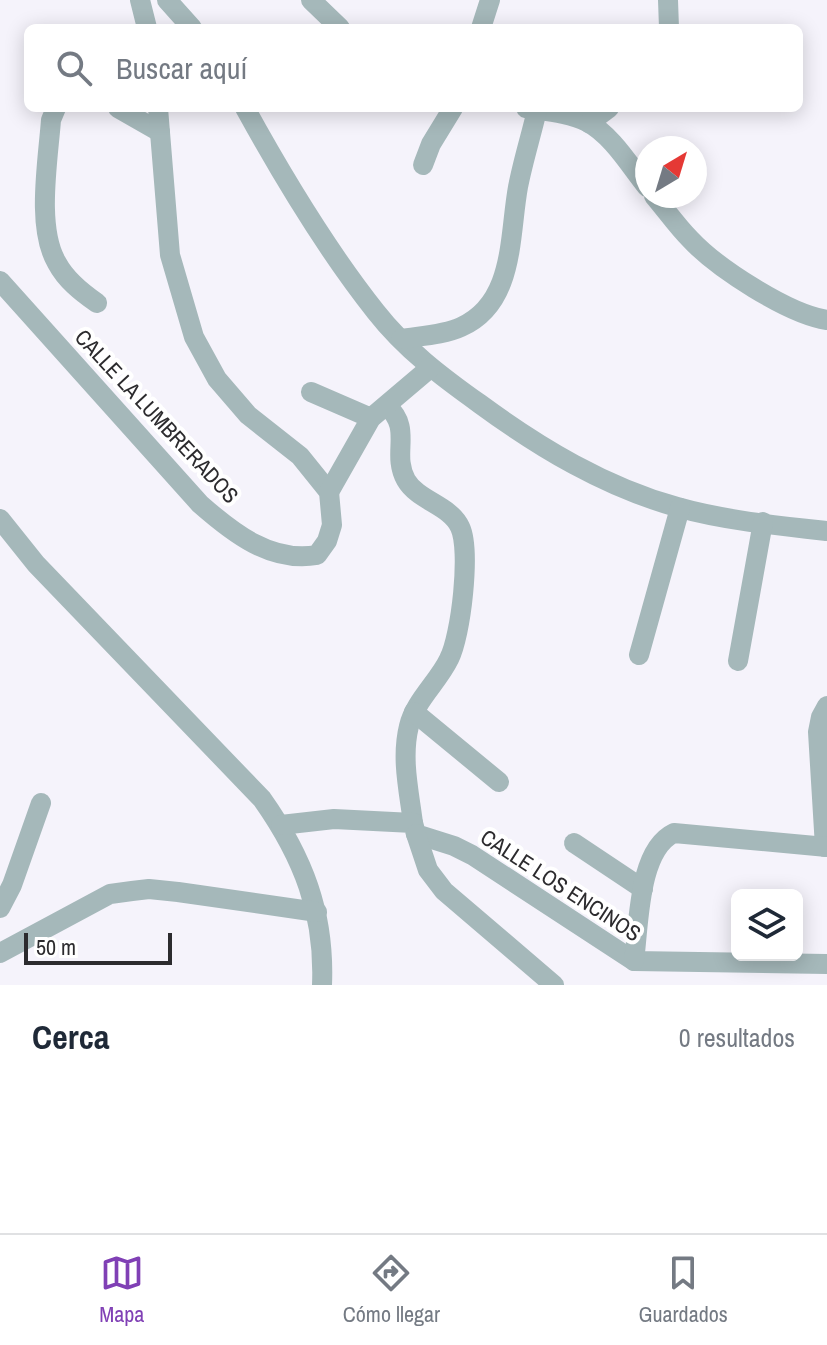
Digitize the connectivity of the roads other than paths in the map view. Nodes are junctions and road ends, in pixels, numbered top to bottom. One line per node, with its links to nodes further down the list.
1 (140, 0): 6 (street)
2 (167, 0): 7 (street)
3 (311, 0): 8 (street)
4 (490, 0): 9 (street)
5 (668, 0): 10 (street)
6 (146, 24)
7 (188, 24)
8 (336, 24)
9 (482, 24)
10 (669, 24)
11 (54, 112): 25 (street)
12 (125, 112): 20 (street)
13 (158, 112): 20 (street)
14 (247, 112): 27 (street)
15 (451, 112): 21 (street)
16 (530, 112): 27 (street)
17 (543, 112): 19 (street)
18 (604, 112): 19 (street)
19 (589, 123): 22 (street)
20 (160, 132): 31 (street)
21 (423, 165)
22 (635, 173)
23 (664, 208): 26 (street)
24 (0, 281): 31 (street, CALLE LA LUMBRERADOS)
25 (97, 303)
26 (827, 320)
27 (401, 339): 28 (street)
28 (430, 368): 30 (street); 32 (street)
29 (311, 392): 30 (street)
30 (379, 412): 31 (street); 39 (street)
31 (329, 492)
32 (680, 508): 34 (street); 36 (street)
33 (0, 519): 42 (street)
34 (763, 522): 35 (street); 37 (street)
35 (827, 531)
36 (639, 655)
37 (738, 661)
38 (827, 706): 45 (street)
39 (414, 712): 40 (street); 43 (street)
40 (499, 782)
41 (41, 803): 47 (street)
42 (281, 825): 43 (street, CALLE LOS ENCINOS); 48 (street)
43 (414, 829): 50 (street, CALLE LOS ENCINOS); 53 (street)
44 (574, 843): 46 (street)
45 (826, 847): 46 (street)
46 (643, 889): 50 (street)
47 (0, 908)
48 (317, 912): 49 (street); 52 (street)
49 (0, 953)
50 (634, 961): 51 (street, CALLE LOS ENCINOS)
51 (827, 964)
52 (322, 985)
53 (554, 985)

